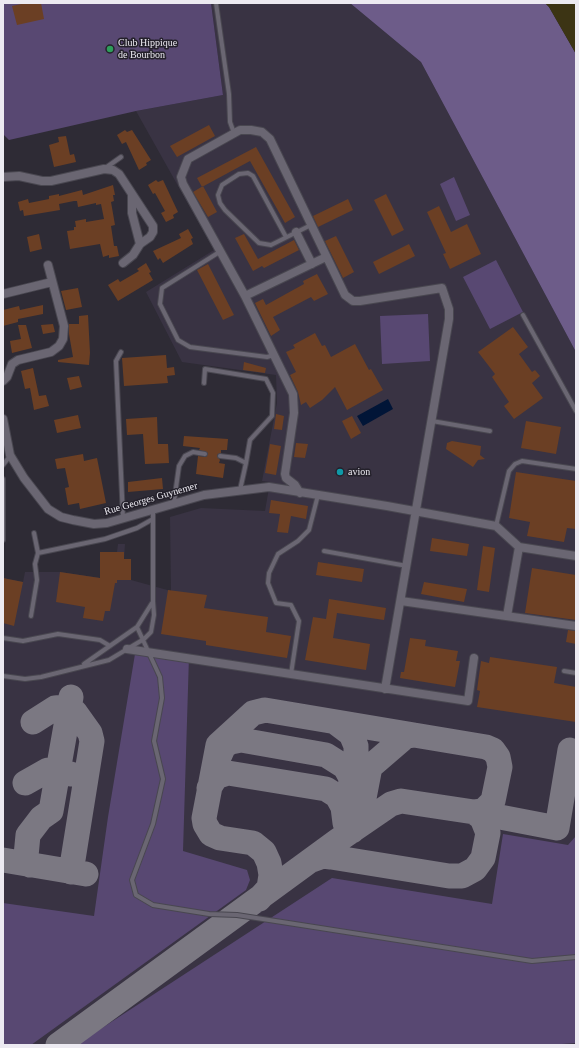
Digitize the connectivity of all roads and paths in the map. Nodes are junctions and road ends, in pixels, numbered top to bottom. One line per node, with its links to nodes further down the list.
1 (216, 3): 2 (lane)
2 (234, 133): 7 (street); 11 (street)
3 (121, 157): 4 (lane)
4 (104, 169): 5 (street); 6 (street)
5 (3, 177)
6 (132, 195): 10 (street); 10 (street)
7 (311, 224): 8 (lane); 12 (street)
8 (296, 232): 9 (lane); 14 (street)
9 (286, 237): 9 (lane)
10 (140, 244): 13 (street)
11 (221, 251): 18 (street); 21 (lane)
12 (326, 257): 14 (street); 26 (street)
13 (123, 263)
14 (312, 264): 18 (street)
15 (48, 265): 16 (street)
16 (52, 282): 17 (street); 22 (street)
17 (3, 294)
18 (245, 296): 21 (street)
19 (523, 315): 24 (lane)
20 (121, 352): 41 (lane)
21 (274, 355): 36 (street)
22 (3, 381)
23 (204, 383): 31 (lane)
24 (576, 411)
25 (3, 419): 29 (street, Rue Georges Guynemer)
26 (432, 421): 27 (lane); 40 (street)
27 (490, 431)
28 (205, 454): 38 (lane)
29 (10, 455): 32 (lane); 41 (street, Rue Georges Guynemer)
30 (220, 456): 31 (lane)
31 (246, 464): 35 (lane)
32 (3, 465)
33 (576, 469): 43 (lane)
34 (3, 479): 45 (lane)
35 (240, 490): 36 (street, Rue Georges Guynemer); 38 (street, Rue Georges Guynemer)
36 (300, 492): 37 (street, Rue Georges Guynemer)
37 (318, 495): 40 (street, Rue Georges Guynemer); 66 (lane)
38 (174, 502): 39 (street, Rue Georges Guynemer)
39 (153, 509): 41 (street, Rue Georges Guynemer); 42 (lane)
40 (415, 511): 43 (street, Rue Georges Guynemer); 50 (street)
41 (123, 519)
42 (153, 520): 48 (lane); 51 (lane)
43 (496, 526): 46 (street)
44 (34, 533): 48 (lane)
45 (3, 540)
46 (519, 547): 49 (street); 54 (street)
47 (324, 551): 50 (lane)
48 (38, 553): 53 (lane)
49 (576, 556)
50 (407, 566): 52 (street)
51 (153, 601): 56 (lane); 58 (lane)
52 (401, 601): 54 (street); 68 (street)
53 (31, 616)
54 (507, 616): 55 (street)
55 (576, 626)
56 (137, 628): 58 (lane); 59 (lane)
57 (3, 638): 59 (lane)
58 (143, 640): 60 (lane); 61 (lane)
59 (110, 646): 63 (lane)
60 (127, 649): 61 (street); 63 (lane)
61 (148, 652): 66 (street); 69 (lane)
62 (474, 658): 68 (street)
63 (82, 666): 67 (lane)
64 (564, 671): 65 (lane)
65 (576, 673)
66 (291, 674): 68 (street)
67 (3, 676)
68 (385, 689)
69 (576, 957)

